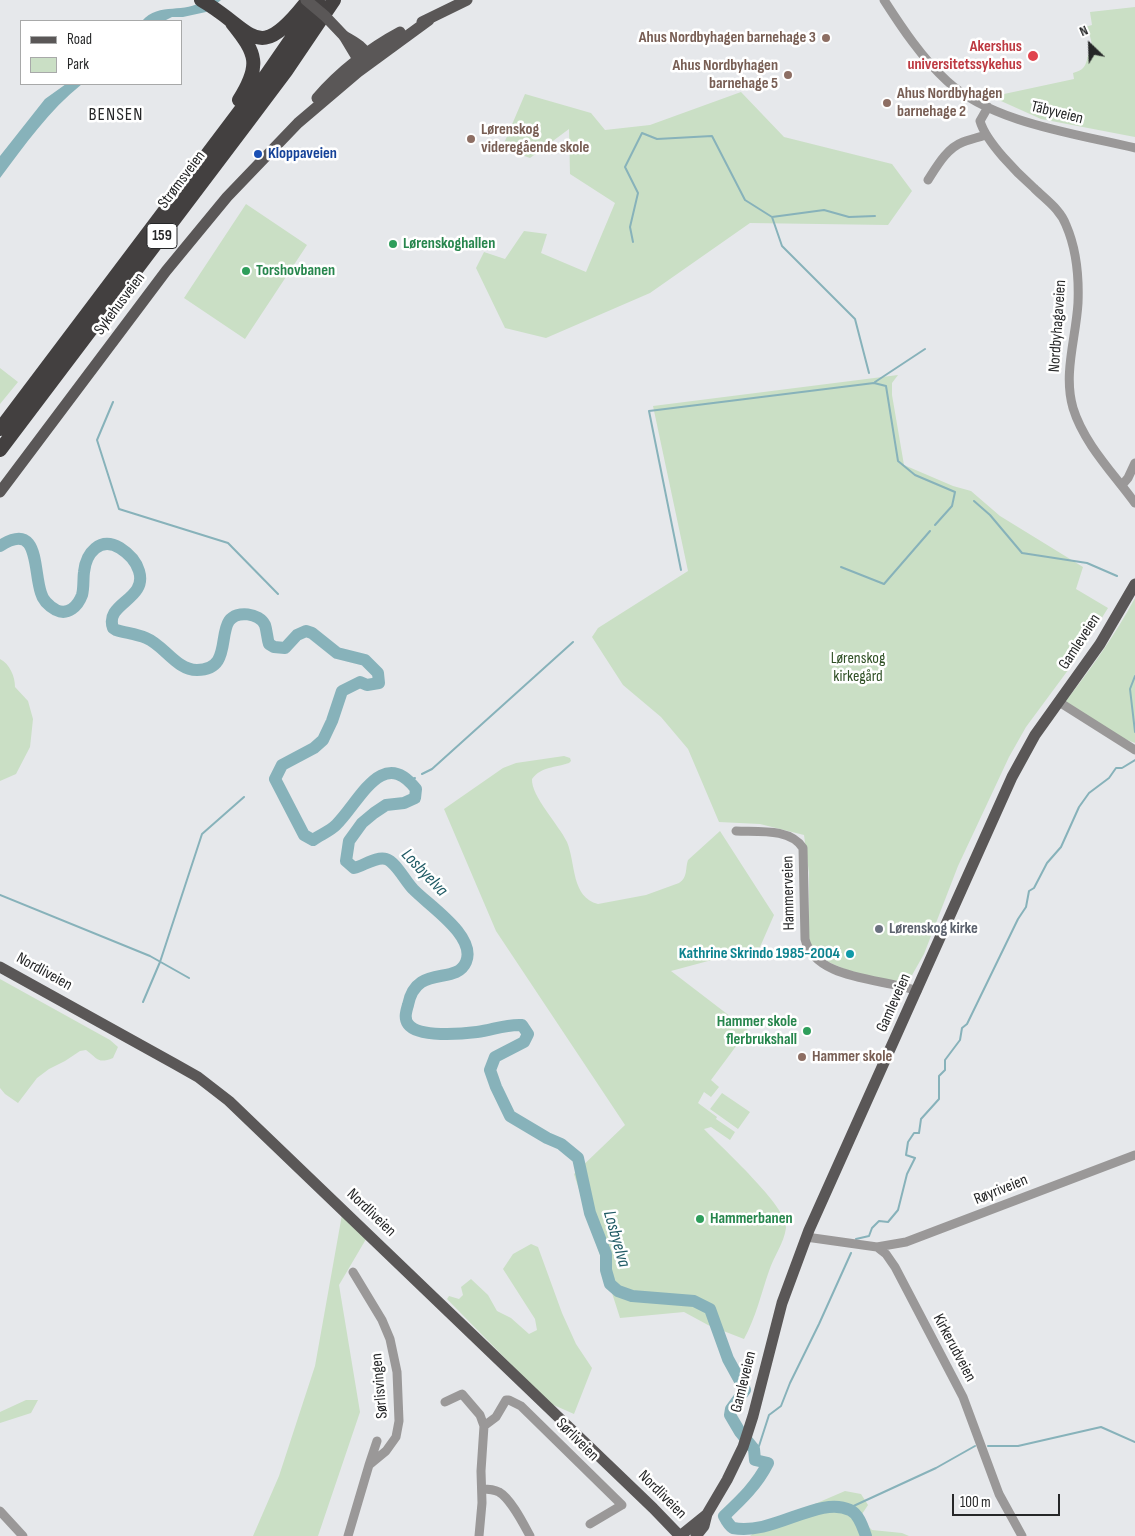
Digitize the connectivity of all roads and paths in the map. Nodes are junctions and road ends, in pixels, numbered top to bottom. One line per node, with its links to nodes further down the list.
1 (201, 0): 7 (highway)
2 (307, 0): 7 (highway); 8 (main road, bridge)
3 (318, 0): 13 (highway, Strømsveien / 159)
4 (334, 0): 15 (highway, Strømsveien / 159)
5 (467, 0): 8 (main road, Sykehusveien)
6 (884, 0): 9 (street, Täbyveien)
7 (232, 23): 13 (highway)
8 (365, 59): 18 (main road, Sykehusveien)
9 (988, 107): 10 (street); 11 (street, Täbyveien)
10 (986, 135): 12 (street); 17 (street, Nordbyhagaveien)
11 (1135, 148)
12 (928, 180)
13 (88, 313): 14 (highway, Strømsveien / 159)
14 (0, 429)
15 (0, 450)
16 (1135, 463): 17 (street)
17 (1122, 485): 19 (street, Nordbyhagaveien)
18 (0, 492)
19 (1135, 503)
20 (1135, 584): 21 (main road, Gamleveien)
21 (1059, 702): 22 (street); 25 (main road, Gamleveien)
22 (1135, 750)
23 (736, 830): 25 (street, Hammerveien)
24 (0, 967): 42 (main road, Nordliveien)
25 (917, 991): 27 (main road, Gamleveien)
26 (1135, 1155): 28 (street, Røyriveien)
27 (806, 1237): 28 (street); 36 (main road, Gamleveien)
28 (877, 1247): 44 (street, Kirkerudveien)
29 (353, 1272): 33 (street, Sørlisvingen)
30 (445, 1402): 31 (street)
31 (484, 1426): 34 (street); 37 (street, Sørliveien)
32 (377, 1441): 33 (street, Sørlisvingen)
33 (369, 1466): 39 (street, Sørlisvingen)
34 (482, 1490): 40 (street); 41 (street)
35 (0, 1511): 38 (street)
36 (708, 1514): 42 (main road, Gamleveien); 43 (main road, Gamleveien)
37 (590, 1524)
38 (23, 1536)
39 (348, 1536)
40 (479, 1536)
41 (530, 1536)
42 (680, 1536)
43 (696, 1536)
44 (1022, 1536)

